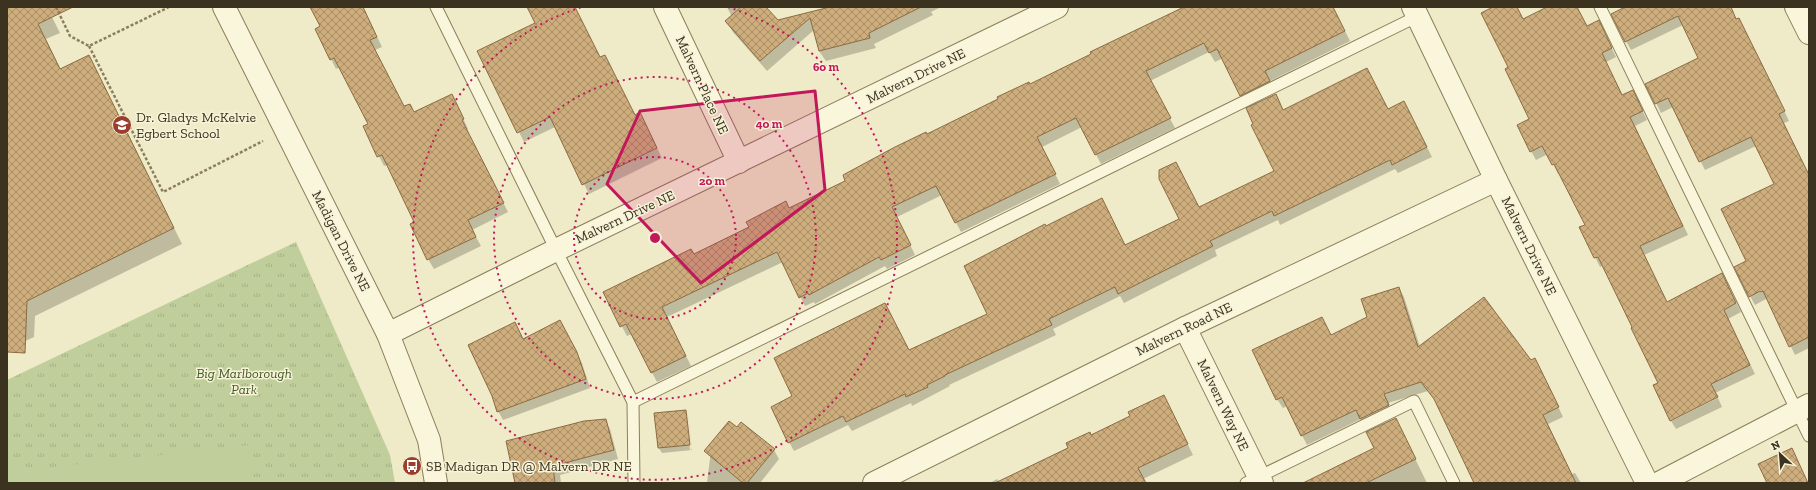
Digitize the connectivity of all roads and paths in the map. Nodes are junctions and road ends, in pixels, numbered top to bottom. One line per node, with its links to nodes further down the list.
1 (56, 7): 11 (path)
2 (169, 7): 11 (path)
3 (224, 7): 12 (street, Madigan Drive NE)
4 (436, 7): 15 (lane)
5 (665, 7): 13 (street, Malvern Place NE)
6 (1057, 7): 13 (street, Malvern Drive NE)
7 (1600, 7): 19 (lane)
8 (1796, 7): 10 (street)
9 (1416, 12): 14 (street, Malvern Drive NE); 18 (lane)
10 (1809, 33)
11 (89, 46): 12 (path)
12 (285, 130): 17 (street, Madigan Drive NE)
13 (739, 162): 15 (street, Malvern Drive NE)
14 (1496, 180): 16 (street, Malvern Road NE); 26 (street, Malvern Drive NE)
15 (556, 250): 17 (street, Malvern Drive NE); 18 (lane)
16 (1185, 328): 21 (street, Malvern Way NE); 24 (street, Malvern Road NE)
17 (388, 334): 22 (street, Madigan Drive NE)
18 (633, 402): 23 (lane)
19 (1803, 408): 20 (lane); 27 (street)
20 (1809, 436)
21 (1255, 481): 25 (lane)
22 (436, 483)
23 (634, 483)
24 (874, 483)
25 (1454, 483)
26 (1647, 483)
27 (1658, 483)

